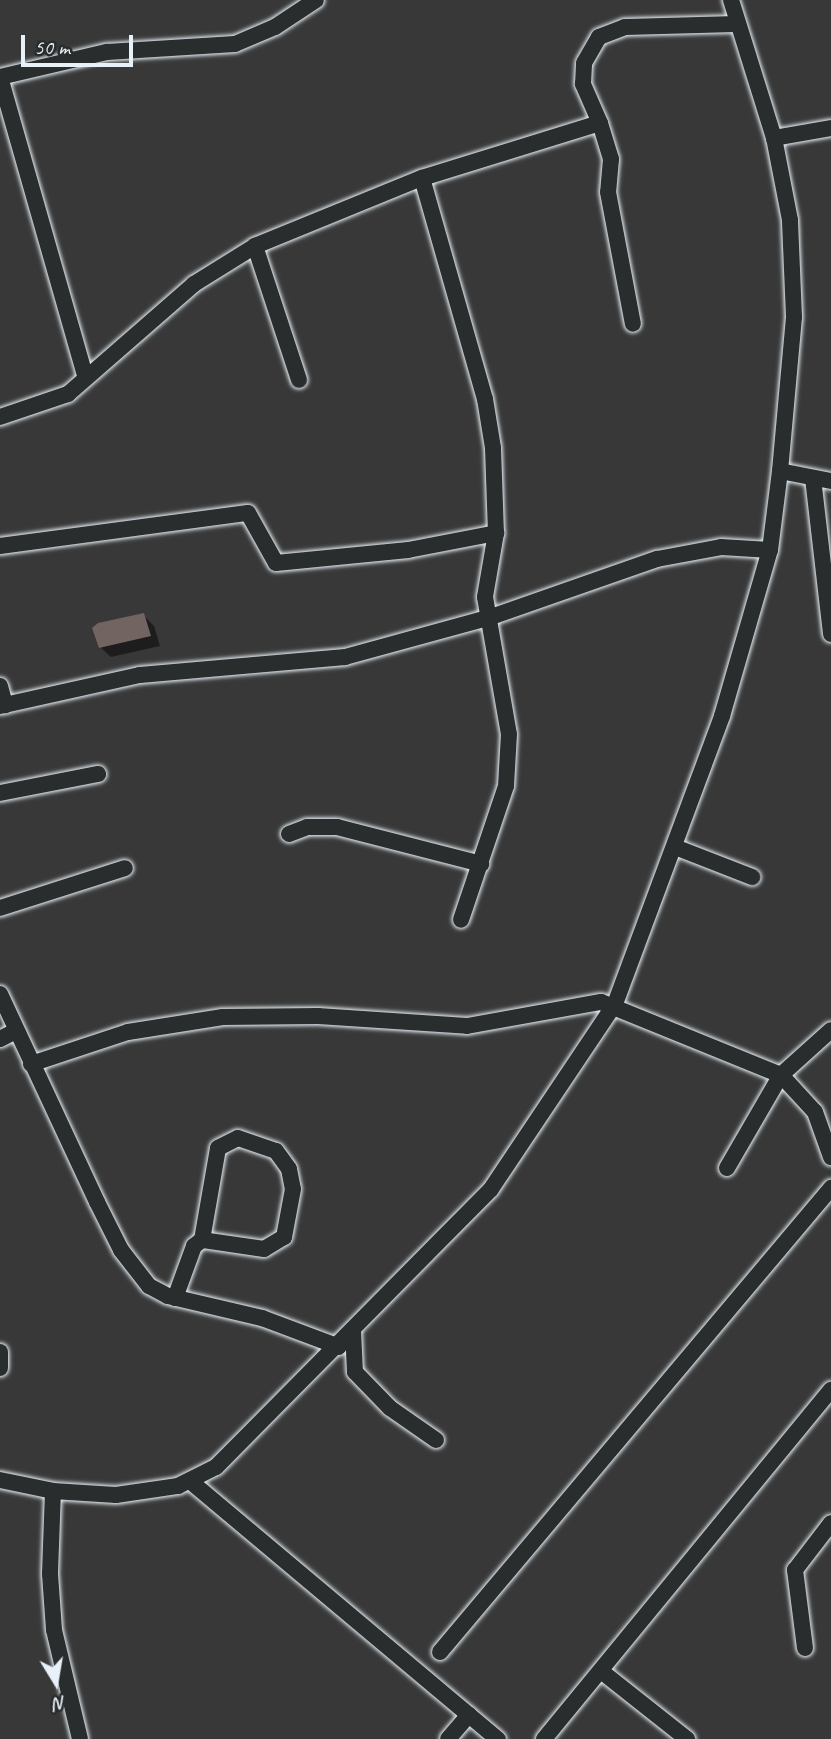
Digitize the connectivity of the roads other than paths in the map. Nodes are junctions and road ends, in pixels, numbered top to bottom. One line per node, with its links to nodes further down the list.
1 (316, 0): 4 (street)
2 (732, 0): 3 (street)
3 (737, 23): 5 (street); 7 (street)
4 (0, 77): 11 (street)
5 (600, 123): 8 (street); 10 (street)
6 (831, 128): 7 (street)
7 (774, 138): 14 (street)
8 (422, 178): 9 (street); 17 (street)
9 (255, 246): 11 (street); 12 (street)
10 (633, 324)
11 (86, 378): 13 (street)
12 (299, 380)
13 (0, 416)
14 (780, 471): 15 (street); 19 (street)
15 (813, 478): 16 (street); 21 (street)
16 (831, 481)
17 (496, 533): 18 (street); 20 (street)
18 (0, 546)
19 (770, 550): 20 (street); 27 (street)
20 (491, 617): 23 (street); 28 (street)
21 (831, 635)
22 (0, 686): 23 (street)
23 (2, 705)
24 (98, 774): 25 (street)
25 (0, 793)
26 (289, 834): 28 (street)
27 (675, 847): 30 (street); 34 (street)
28 (481, 864): 32 (street)
29 (125, 868): 31 (street)
30 (752, 877)
31 (0, 908)
32 (461, 920)
33 (0, 995): 36 (street)
34 (615, 1004): 38 (street); 39 (street); 45 (street)
35 (831, 1030): 39 (street)
36 (16, 1031): 37 (street); 38 (street)
37 (0, 1039)
38 (31, 1064): 44 (street)
39 (781, 1075): 40 (street); 41 (street)
40 (831, 1157)
41 (727, 1168)
42 (831, 1188): 56 (street)
43 (201, 1240): 43 (street); 44 (street)
44 (175, 1298): 46 (street)
45 (354, 1330): 46 (street); 50 (street)
46 (339, 1347): 52 (street)
47 (0, 1352): 48 (street)
48 (0, 1368)
49 (831, 1390): 57 (street)
50 (436, 1440)
51 (0, 1480): 53 (street)
52 (190, 1481): 53 (street); 58 (street)
53 (52, 1491): 59 (street)
54 (831, 1523): 55 (street)
55 (805, 1648)
56 (440, 1651)
57 (601, 1671): 62 (street); 63 (street)
58 (469, 1715): 60 (street); 61 (street)
59 (80, 1739)
60 (448, 1739)
61 (498, 1739)
62 (544, 1739)
63 (687, 1739)

